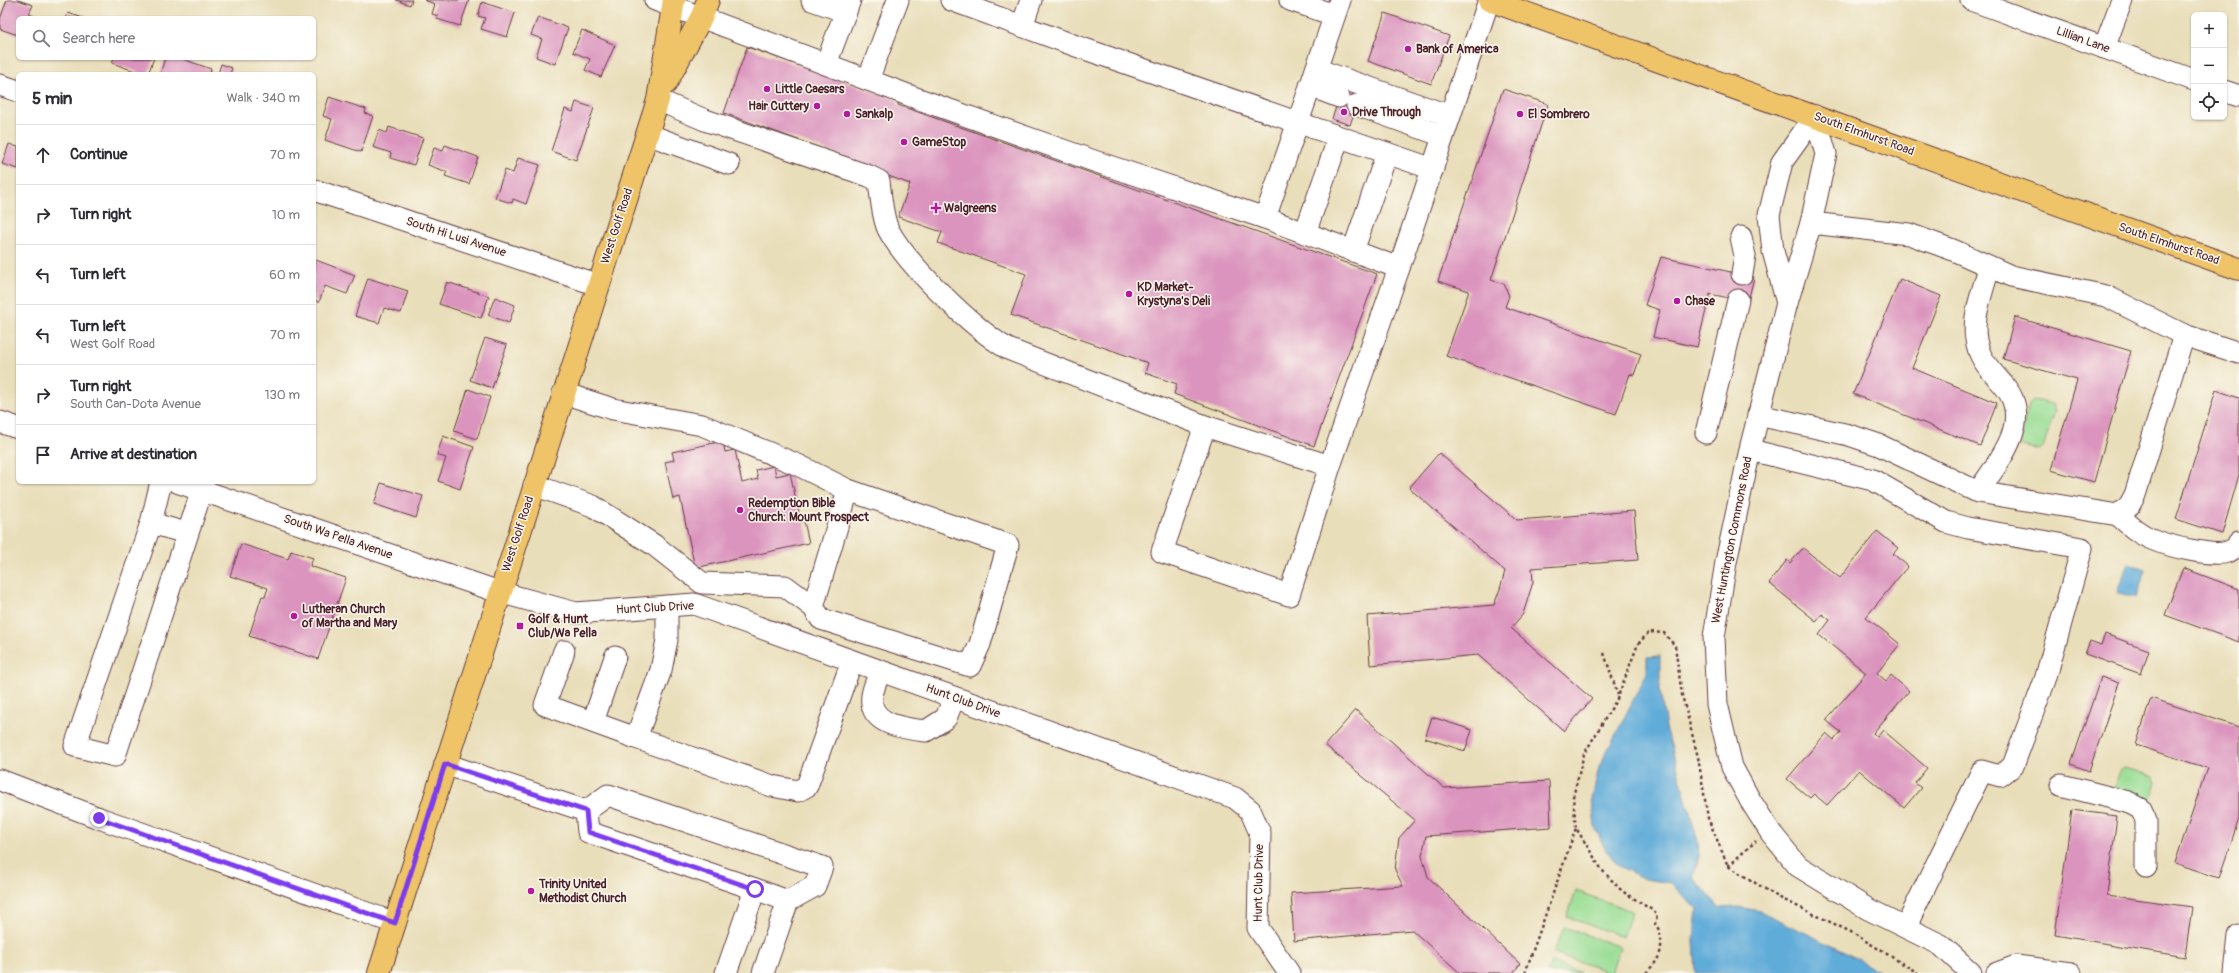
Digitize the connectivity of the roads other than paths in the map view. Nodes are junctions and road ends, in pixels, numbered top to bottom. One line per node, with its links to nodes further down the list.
1 (812, 0): 10 (street)
2 (898, 0): 18 (street)
3 (951, 0): 13 (street)
4 (1031, 0): 13 (street)
5 (1290, 0): 12 (street)
6 (1489, 0): 24 (street); 25 (main road, South Elmhurst Road)
7 (1971, 0): 14 (street, Lillian Lane)
8 (2122, 0): 14 (street)
9 (667, 2): 11 (street); 23 (main road, West Golf Road)
10 (848, 6): 15 (street)
11 (705, 8): 15 (street); 23 (main road, West Golf Road)
12 (1337, 8): 16 (street)
13 (1022, 26): 26 (street)
14 (2104, 48): 17 (street, Lillian Lane)
15 (826, 64): 18 (street)
16 (1313, 78): 24 (street); 26 (street); 28 (street)
17 (2191, 79)
18 (868, 80): 34 (street)
19 (0, 85): 20 (street)
20 (16, 90)
21 (2227, 92): 22 (street)
22 (2239, 96)
23 (658, 98): 27 (main road, West Golf Road); 51 (street)
24 (1450, 116): 28 (street)
25 (1815, 116): 35 (street, West Huntington Commons Road); 41 (main road, South Elmhurst Road); 45 (street, West Huntington Commons Road)
26 (1298, 123): 29 (street); 34 (street)
27 (647, 134): 31 (street); 43 (main road, West Golf Road)
28 (1444, 136): 32 (street)
29 (1339, 137): 30 (street); 36 (street)
30 (1387, 153): 32 (street); 38 (street)
31 (729, 164)
32 (1433, 169): 40 (street)
33 (316, 191): 43 (street, South Hi Lusi Avenue)
34 (1265, 218): 36 (street)
35 (1811, 223): 39 (street); 45 (street, West Huntington Commons Road)
36 (1305, 233): 38 (street)
37 (1741, 237): 42 (street)
38 (1353, 251): 40 (street)
39 (1989, 267): 46 (street); 61 (street)
40 (1399, 268): 55 (street)
41 (2239, 269)
42 (1742, 274)
43 (598, 285): 48 (main road, West Golf Road)
44 (1738, 300): 53 (street)
45 (1787, 303): 49 (street, West Huntington Commons Road)
46 (2184, 335): 47 (street); 62 (street)
47 (2239, 353)
48 (563, 393): 58 (main road, West Golf Road); 60 (street)
49 (1758, 416): 54 (street, West Huntington Commons Road); 61 (street)
50 (0, 422): 52 (street)
51 (1205, 426): 55 (street); 55 (street)
52 (16, 427)
53 (1706, 433)
54 (1750, 450): 84 (street, West Huntington Commons Road); 84 (street)
55 (1330, 466)
56 (161, 484): 63 (street)
57 (183, 484): 59 (street, South Wa Pella Avenue)
58 (534, 485): 66 (main road, West Golf Road); 68 (street)
59 (202, 490): 64 (street); 66 (street, South Wa Pella Avenue)
60 (848, 490): 68 (street); 68 (street)
61 (1978, 492): 62 (street)
62 (2118, 516): 65 (street)
63 (151, 523): 64 (street); 64 (street)
64 (186, 533)
65 (2239, 542)
66 (499, 592): 67 (street, Hunt Club Drive); 76 (main road, West Golf Road)
67 (667, 606): 71 (street, Hunt Club Drive); 75 (street)
68 (814, 607)
69 (564, 651): 74 (street)
70 (614, 657): 74 (street)
71 (852, 661): 72 (street, Hunt Club Drive); 75 (street)
72 (880, 671): 73 (street, Hunt Club Drive); 73 (street)
73 (954, 698): 89 (street, Hunt Club Drive)
74 (593, 722): 75 (street)
75 (636, 738)
76 (445, 764): 79 (street); 83 (main road, West Golf Road)
77 (0, 780): 83 (street)
78 (2060, 785): 80 (street)
79 (586, 811): 81 (street); 82 (street)
80 (2146, 867)
81 (755, 889): 82 (street); 87 (street)
82 (788, 901): 88 (street)
83 (395, 923): 86 (main road, West Golf Road)
84 (1906, 926): 90 (street, West Huntington Commons Road)
85 (2239, 936): 93 (street)
86 (379, 973)
87 (726, 973)
88 (763, 973)
89 (1289, 973)
90 (1971, 973)
91 (1997, 973): 92 (street)
92 (2071, 973)
93 (2235, 973)

